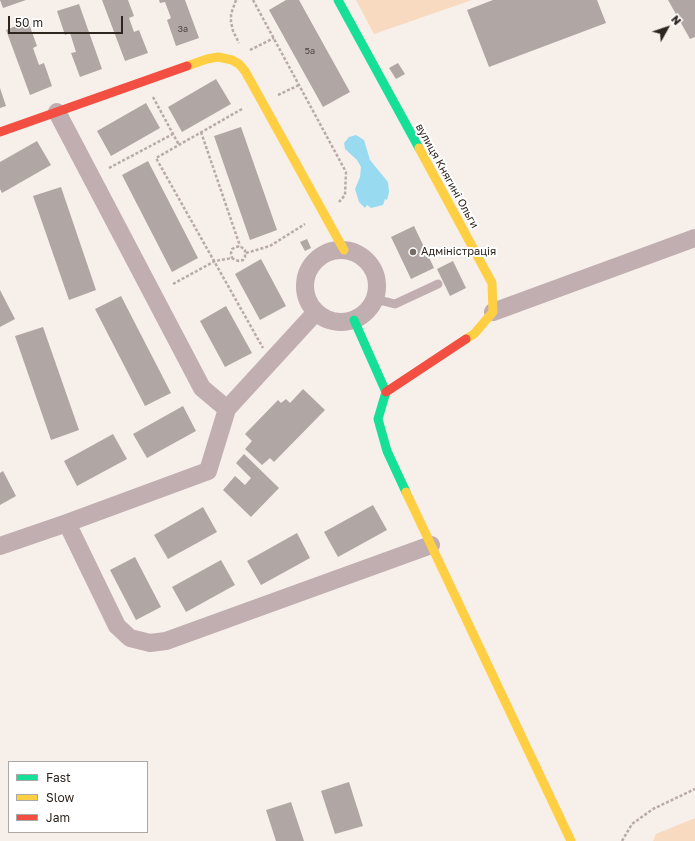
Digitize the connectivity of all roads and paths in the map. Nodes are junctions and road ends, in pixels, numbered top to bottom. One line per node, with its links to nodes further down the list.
1 (236, 0): 5 (path)
2 (253, 0): 4 (path)
3 (338, 0): 29 (street, вулиця Княгині Ольги)
4 (274, 38): 6 (path); 7 (path)
5 (242, 48)
6 (244, 53)
7 (299, 85): 8 (path); 17 (path)
8 (278, 95)
9 (152, 96): 14 (path)
10 (242, 109): 13 (path)
11 (57, 112): 12 (street); 21 (street); 33 (street)
12 (0, 132)
13 (202, 132): 15 (path); 20 (path)
14 (173, 134): 15 (path); 16 (path)
15 (179, 145): 24 (path)
16 (109, 168)
17 (336, 204)
18 (305, 224): 22 (path)
19 (695, 238): 29 (street)
20 (240, 246): 22 (path); 23 (path)
21 (344, 250): 27 (street); 28 (street)
22 (246, 253): 23 (path)
23 (232, 258): 24 (path)
24 (215, 261): 25 (path); 31 (path)
25 (173, 284)
26 (438, 284): 27 (lane)
27 (375, 299): 30 (street)
28 (316, 312): 30 (street); 33 (street)
29 (493, 312): 32 (street)
30 (354, 320): 32 (street)
31 (266, 353)
32 (386, 392): 35 (street)
33 (227, 409): 34 (street)
34 (67, 523): 35 (street); 36 (street)
35 (431, 545): 38 (street)
36 (0, 546)
37 (695, 789): 39 (path)
38 (571, 841)
39 (622, 841)

